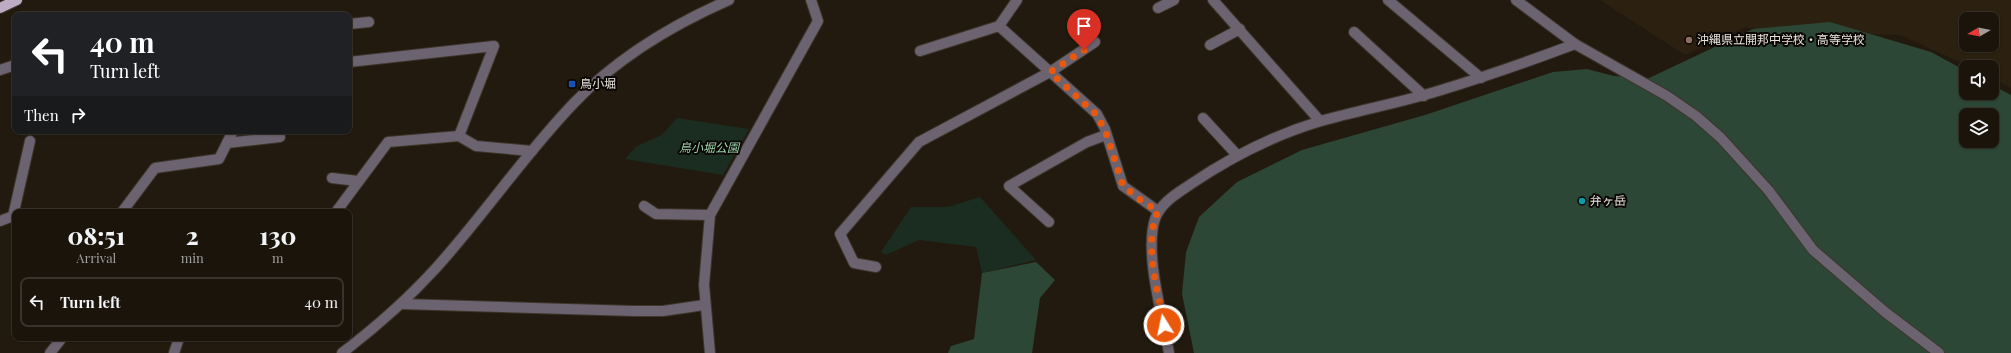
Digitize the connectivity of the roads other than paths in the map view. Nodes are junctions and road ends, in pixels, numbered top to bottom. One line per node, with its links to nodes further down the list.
1 (17, 0): 9 (main road)
2 (811, 0): 43 (street)
3 (1017, 0): 13 (street)
4 (1174, 0): 10 (street)
5 (1213, 0): 14 (street)
6 (1388, 0): 24 (street)
7 (1516, 0): 17 (street)
8 (724, 1): 34 (street)
9 (0, 8)
10 (1158, 8)
11 (368, 22): 12 (street)
12 (352, 24)
13 (999, 26): 19 (street); 23 (street)
14 (1240, 30): 18 (street); 27 (street)
15 (1354, 32): 25 (street)
16 (1095, 42): 23 (street)
17 (1575, 44): 24 (street); 57 (street)
18 (1210, 45)
19 (920, 51)
20 (352, 62): 30 (street)
21 (12, 67): 22 (street)
22 (0, 70)
23 (1050, 72): 29 (street); 47 (street)
24 (1481, 78): 25 (street)
25 (1424, 96): 27 (street)
26 (1203, 118): 35 (street)
27 (1320, 121): 35 (street)
28 (230, 134): 33 (street)
29 (1106, 135): 42 (street); 46 (street)
30 (459, 136): 34 (street); 37 (street)
31 (280, 137): 33 (street)
32 (30, 141): 39 (street)
33 (226, 143): 40 (street)
34 (532, 151): 48 (street)
35 (1237, 154): 42 (street)
36 (332, 178): 37 (street)
37 (358, 182): 41 (street)
38 (644, 206): 43 (street)
39 (15, 209)
40 (124, 209)
41 (338, 209)
42 (1158, 211): 56 (street)
43 (710, 215): 49 (street)
44 (12, 216): 45 (street)
45 (0, 221)
46 (1049, 222)
47 (876, 267)
48 (402, 304): 49 (street); 52 (street)
49 (704, 305): 55 (street)
50 (60, 341): 53 (street)
51 (178, 341): 54 (street)
52 (347, 352)
53 (50, 353)
54 (174, 353)
55 (710, 353)
56 (1169, 353)
57 (1940, 353)

